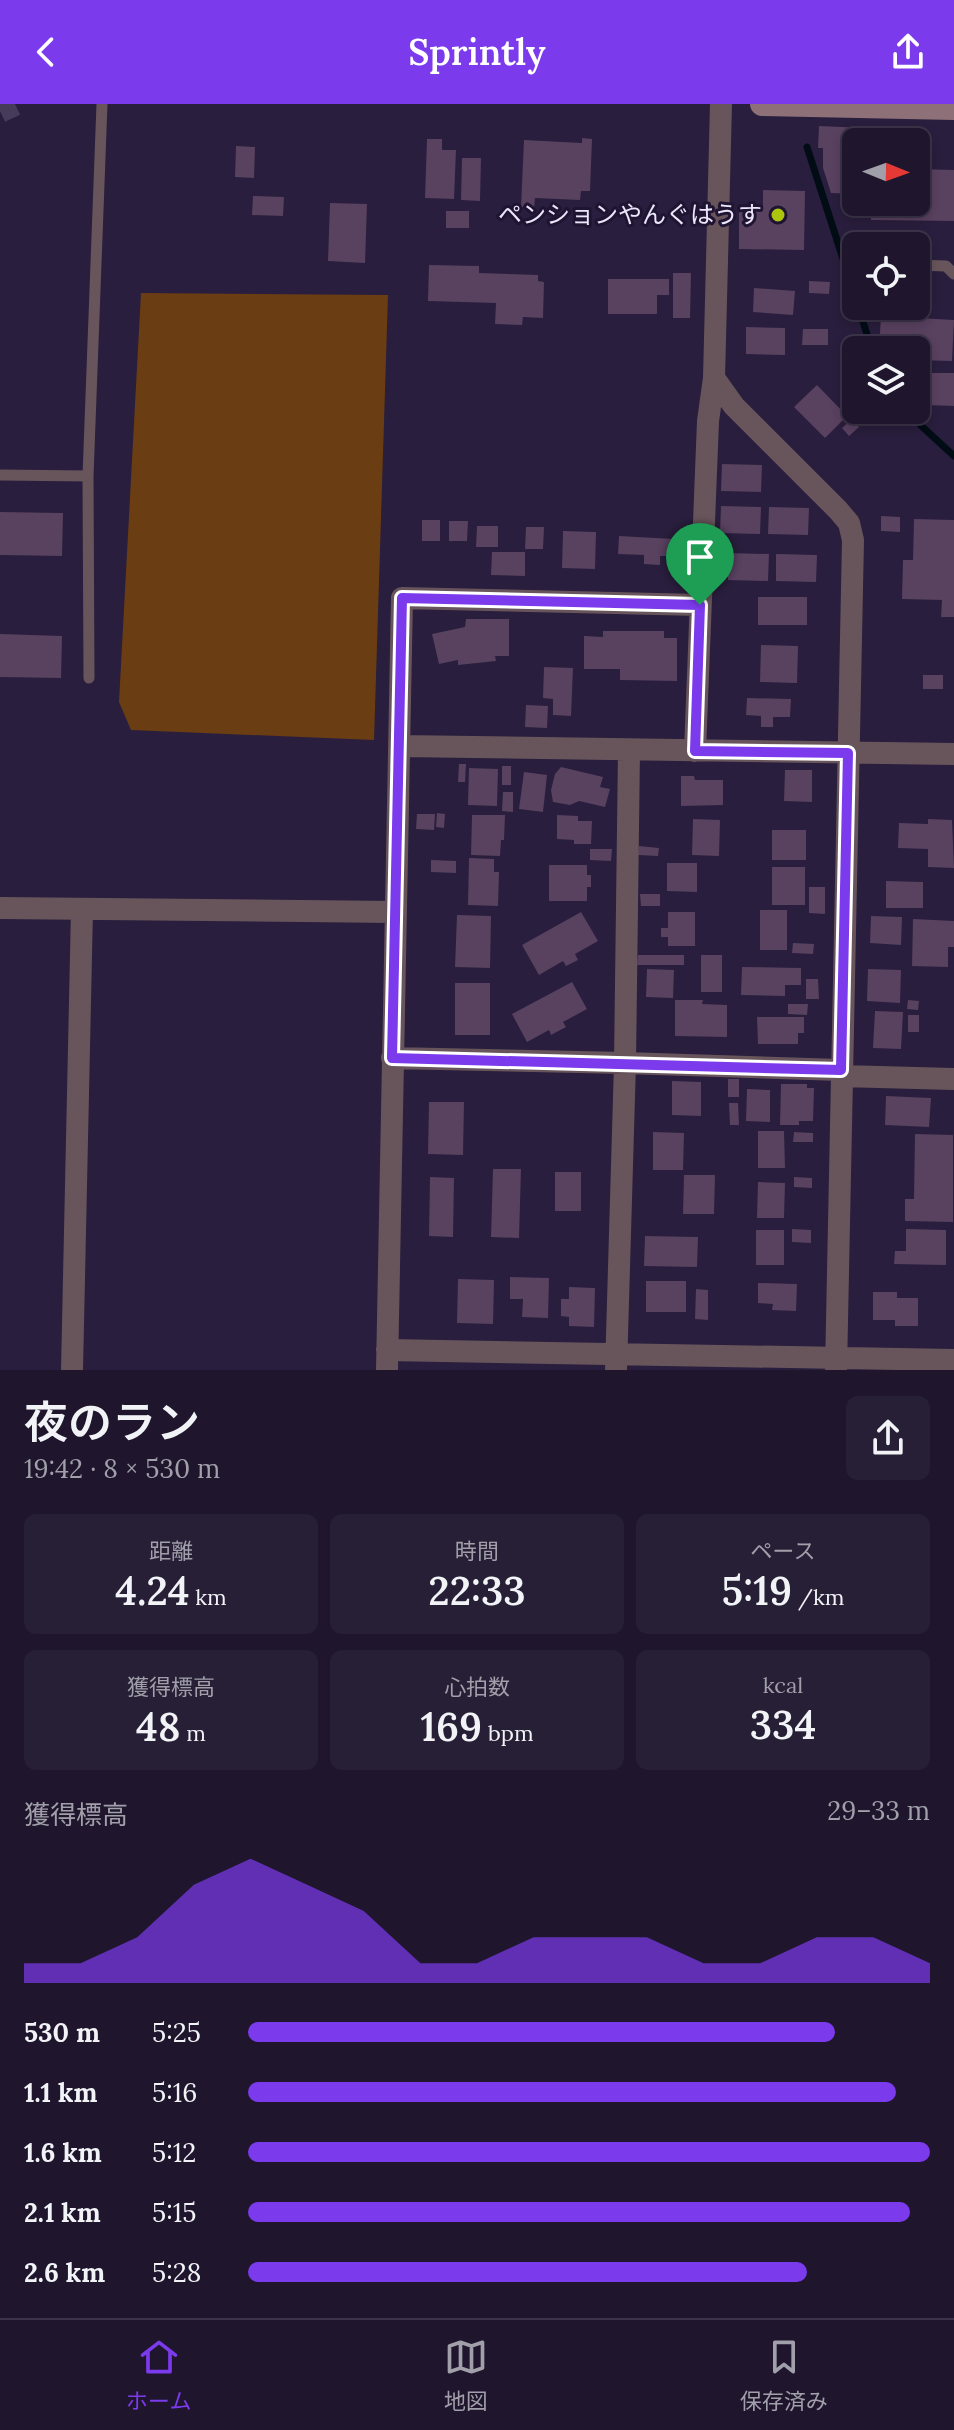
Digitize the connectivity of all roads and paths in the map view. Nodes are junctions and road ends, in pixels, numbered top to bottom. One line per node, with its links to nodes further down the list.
1 (102, 104): 10 (lane)
2 (721, 104): 8 (street)
3 (762, 104): 4 (street)
4 (837, 105): 5 (street)
5 (954, 108)
6 (930, 265): 7 (lane)
7 (954, 274)
8 (714, 378): 11 (street); 16 (street)
9 (0, 475): 10 (lane)
10 (88, 476): 12 (lane)
11 (700, 605): 13 (street); 15 (street)
12 (89, 678)
13 (400, 746): 14 (street); 20 (street)
14 (629, 750): 15 (street); 22 (street)
15 (695, 751): 16 (street)
16 (848, 753): 17 (street); 23 (street)
17 (954, 754)
18 (0, 908): 19 (street)
19 (82, 909): 20 (street); 29 (street)
20 (395, 912): 21 (street)
21 (392, 1058): 22 (street); 25 (street)
22 (625, 1063): 23 (street); 27 (street)
23 (841, 1073): 24 (street); 28 (street)
24 (954, 1079)
25 (387, 1360): 27 (street)
26 (954, 1360): 28 (street)
27 (616, 1362): 28 (street)
28 (836, 1364)
29 (72, 1370)

